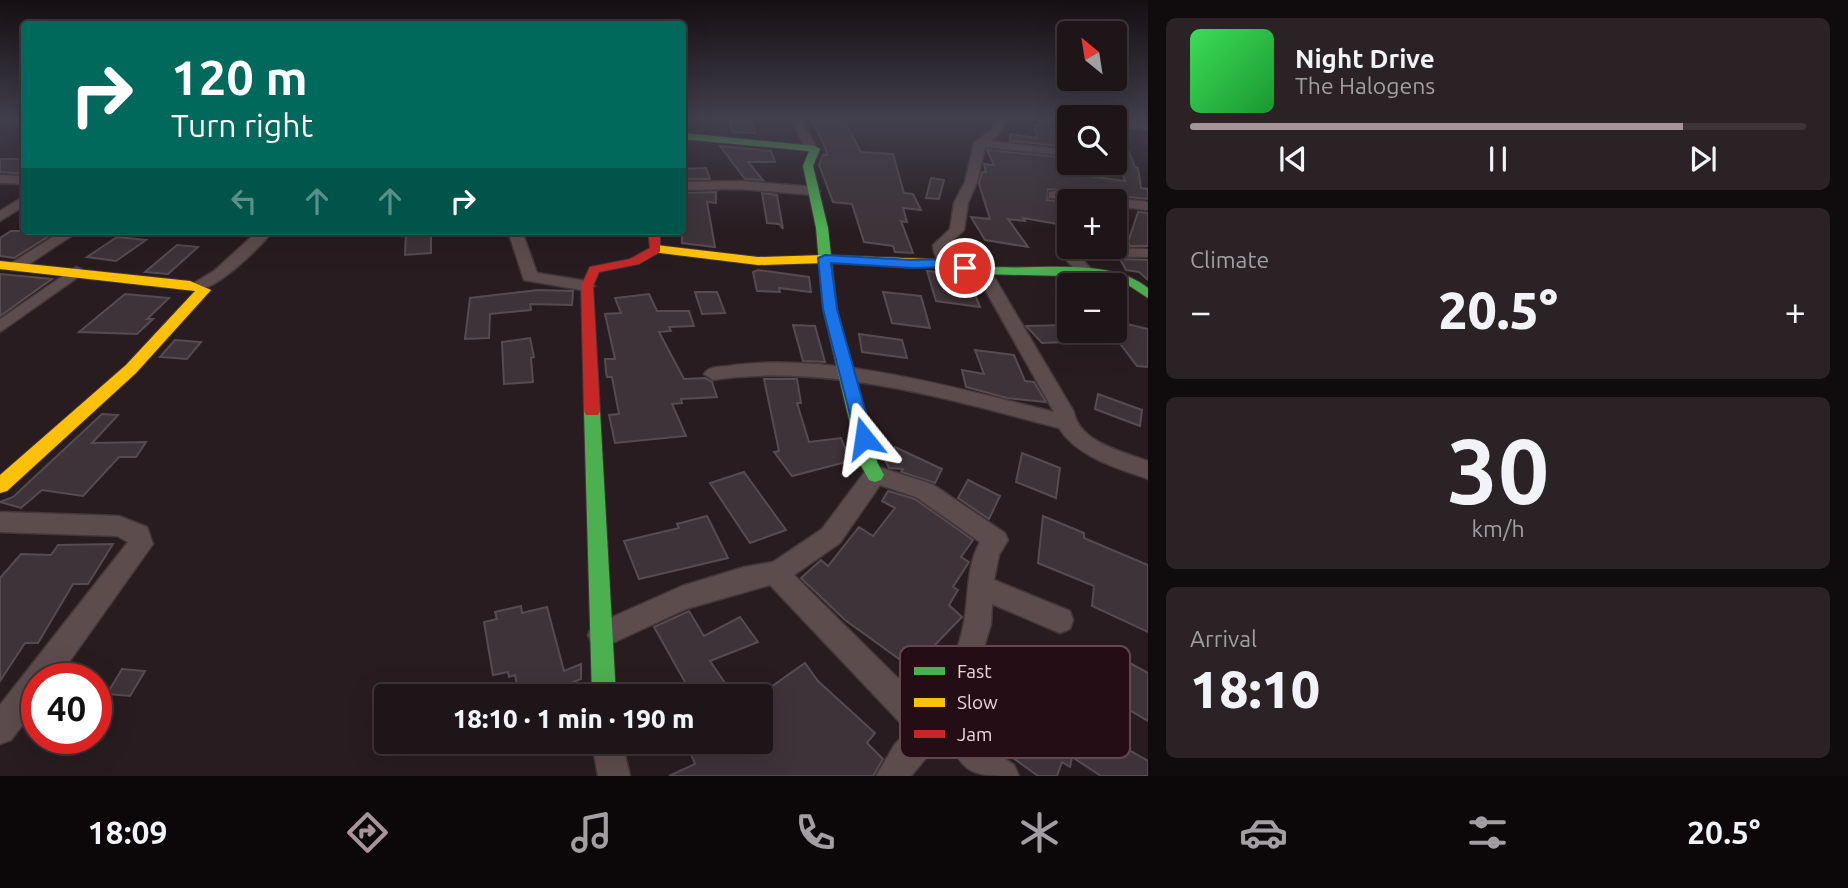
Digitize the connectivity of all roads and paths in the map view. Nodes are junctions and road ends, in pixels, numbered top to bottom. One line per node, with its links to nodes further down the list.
1 (812, 156): 6 (street)
2 (977, 156): 18 (street)
3 (0, 179): 4 (street)
4 (21, 180)
5 (686, 186): 6 (street)
6 (814, 191): 17 (street)
7 (1054, 195): 9 (street)
8 (21, 202): 10 (street)
9 (1148, 206)
10 (0, 217)
11 (65, 235): 19 (street)
12 (261, 235): 24 (street)
13 (516, 235): 25 (street)
14 (654, 235): 15 (street)
15 (656, 249): 17 (street); 25 (street)
16 (1148, 253): 22 (street)
17 (825, 258): 18 (street); 29 (street)
18 (950, 263): 20 (street)
19 (7, 266): 21 (street)
20 (982, 270): 22 (street); 30 (street)
21 (76, 272): 24 (street); 27 (street)
22 (1087, 273)
23 (1127, 279): 26 (street)
24 (200, 286): 33 (street)
25 (587, 286): 38 (street)
26 (1148, 294)
27 (0, 327)
28 (713, 374): 29 (street)
29 (846, 376): 30 (street); 32 (street)
30 (1063, 422): 31 (street)
31 (1148, 470)
32 (875, 475): 35 (street); 36 (street)
33 (0, 486)
34 (0, 522): 40 (street)
35 (776, 573): 38 (street); 42 (street)
36 (981, 587): 37 (street); 39 (street)
37 (1060, 620)
38 (602, 635): 41 (street)
39 (970, 646)
40 (52, 663)
41 (604, 684)
42 (900, 701)
43 (21, 702): 44 (street)
44 (0, 729)
45 (609, 754): 48 (street)
46 (907, 758): 49 (street)
47 (976, 758): 50 (street)
48 (614, 776)
49 (892, 776)
50 (1003, 776)

